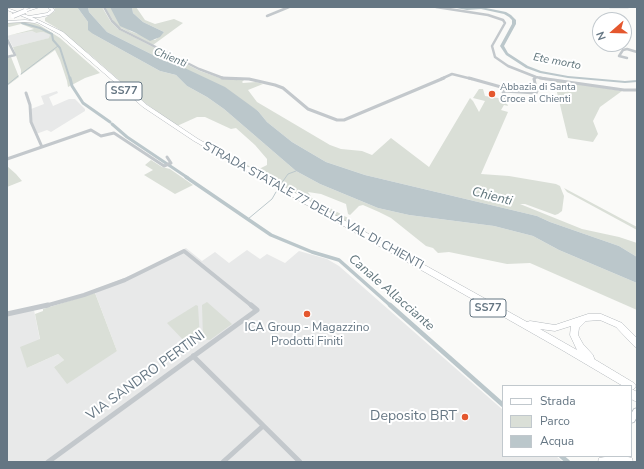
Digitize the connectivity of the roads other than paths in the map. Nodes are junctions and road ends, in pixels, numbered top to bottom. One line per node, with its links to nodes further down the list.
1 (38, 7): 11 (highway, bridge)
2 (49, 7): 9 (highway)
3 (104, 7): 19 (street)
4 (288, 7): 10 (street)
5 (436, 7): 17 (street)
6 (610, 7): 7 (street)
7 (628, 7)
8 (7, 9): 9 (highway); 12 (highway, STRADA STATALE 77 DELLA VAL DI CHIENTI / SS77)
9 (50, 13): 12 (highway)
10 (267, 16)
11 (7, 20): 12 (highway)
12 (59, 33): 25 (highway, STRADA STATALE 77 DELLA VAL DI CHIENTI / SS77)
13 (7, 39): 15 (street)
14 (637, 52): 16 (street)
15 (7, 58)
16 (627, 58)
17 (536, 77): 18 (street); 19 (street)
18 (637, 90)
19 (503, 91): 21 (street)
20 (26, 93): 22 (street)
21 (506, 99)
22 (42, 147): 23 (street); 24 (street)
23 (167, 157)
24 (7, 159)
25 (356, 232): 26 (highway, STRADA STATALE 77 DELLA VAL DI CHIENTI / SS77); 31 (highway, STRADA STATALE 77 DELLA VAL DI CHIENTI / SS77)
26 (445, 280): 28 (highway); 32 (highway, STRADA STATALE 77 DELLA VAL DI CHIENTI / SS77)
27 (7, 314): 30 (street, VIA SANDRO PERTINI)
28 (582, 319): 29 (highway); 33 (highway)
29 (637, 344)
30 (193, 356): 34 (street); 36 (street, VIA SANDRO PERTINI)
31 (620, 385)
32 (629, 385)
33 (631, 385)
34 (263, 426): 37 (street); 38 (street)
35 (627, 459): 39 (highway)
36 (48, 462)
37 (222, 462)
38 (300, 462)
39 (603, 462)

